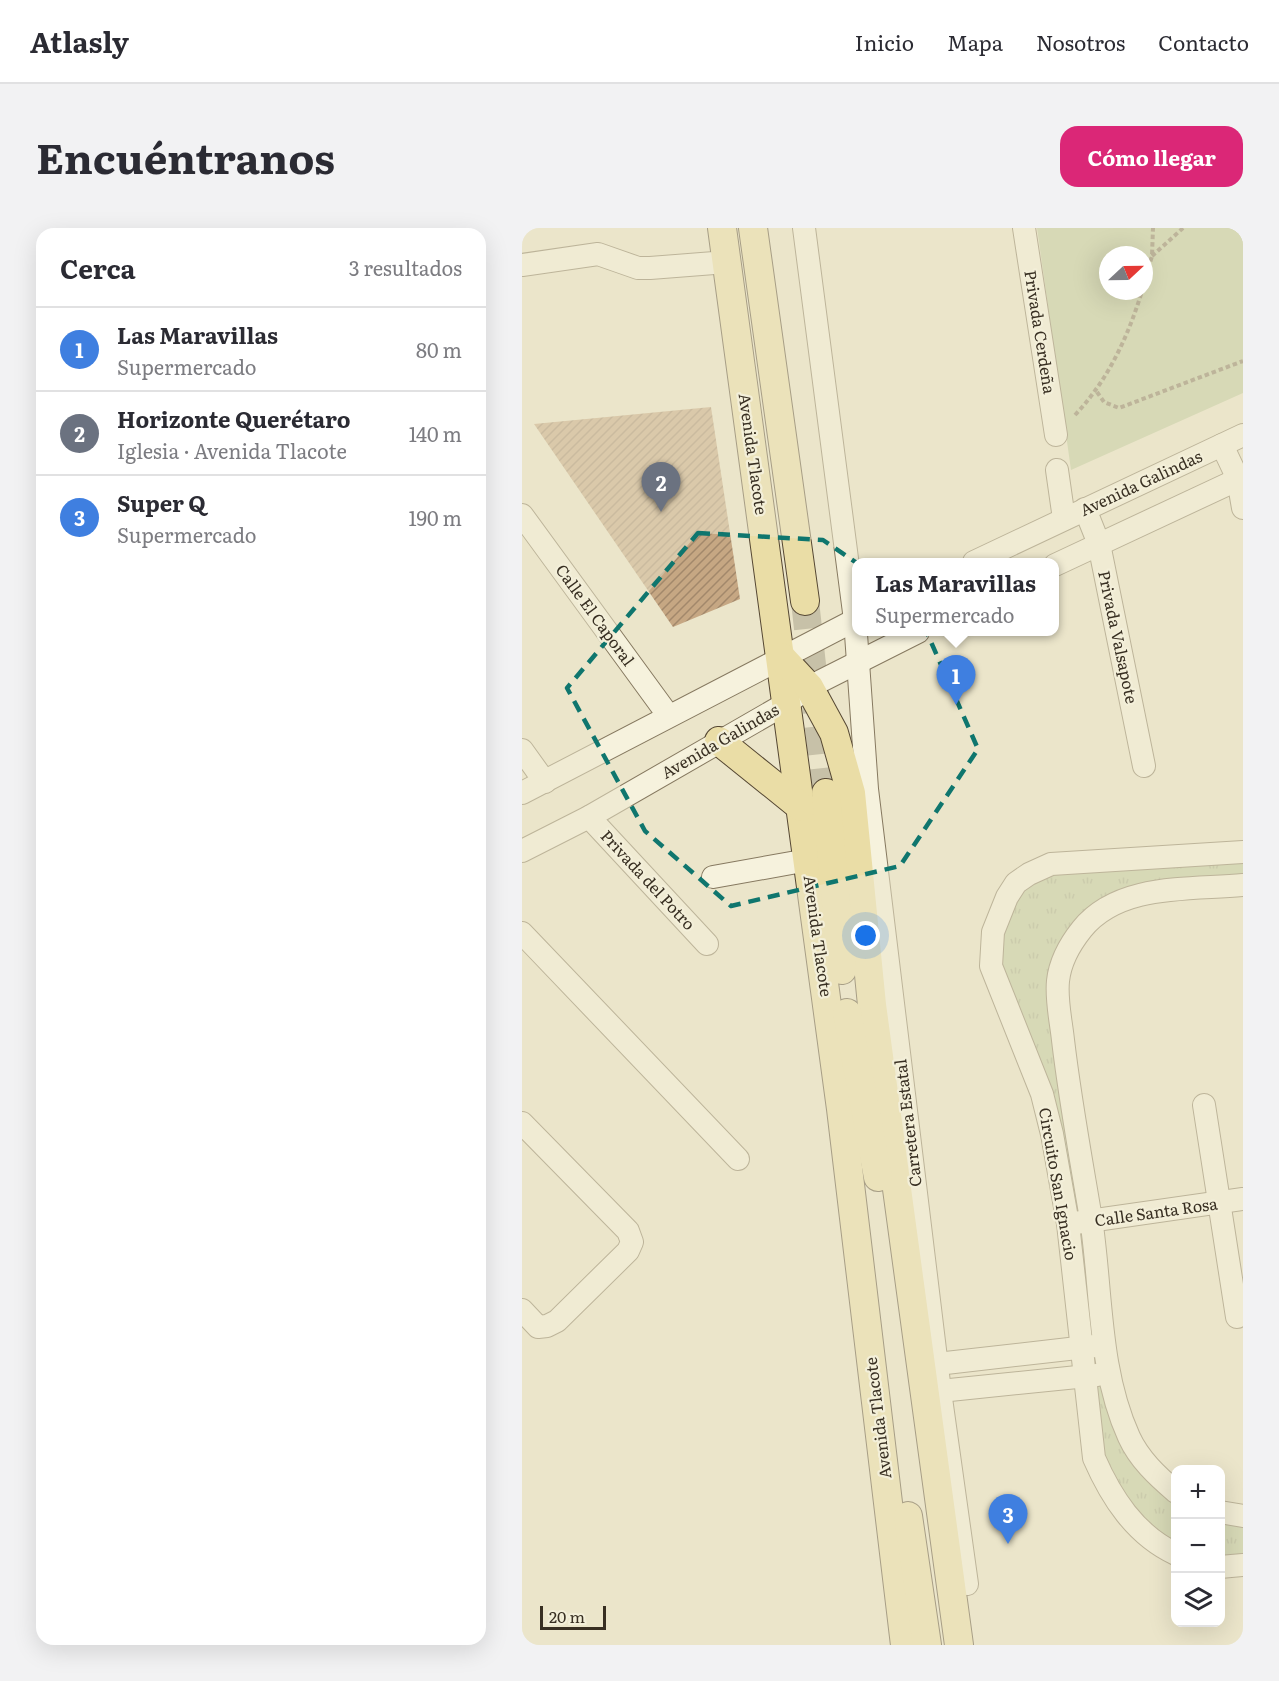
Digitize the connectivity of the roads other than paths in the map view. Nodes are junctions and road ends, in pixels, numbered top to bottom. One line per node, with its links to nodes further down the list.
1 (722, 228): 5 (main road, Avenida Tlacote)
2 (753, 228): 20 (main road, Avenida Tlacote)
3 (804, 228): 19 (street, Carretera Estatal)
4 (1024, 228): 7 (street, Privada Cerdeña)
5 (727, 262): 6 (street); 24 (main road, Avenida Tlacote)
6 (522, 265)
7 (1056, 435)
8 (1243, 435): 9 (street, Avenida Galindas)
9 (1222, 445): 11 (street); 13 (street, Avenida Galindas)
10 (1057, 470): 15 (street)
11 (1240, 478): 12 (street); 16 (street)
12 (1243, 508)
13 (1085, 509): 15 (street, Avenida Galindas); 16 (street, Privada Valsapote)
14 (522, 515): 27 (street, Calle El Caporal)
15 (1064, 519): 17 (street, Avenida Galindas)
16 (1099, 544): 18 (street); 30 (street, Privada Valsapote)
17 (982, 558)
18 (1059, 563)
19 (852, 589)
20 (805, 602)
21 (852, 621): 24 (street)
22 (858, 636): 25 (street, Carretera Estatal)
23 (910, 636): 25 (street, Avenida Galindas)
24 (781, 657): 26 (main road, Avenida Tlacote); 27 (street)
25 (860, 661): 26 (street, Avenida Galindas); 55 (street, Carretera Estatal)
26 (798, 695): 28 (street, Avenida Galindas); 34 (main road, Avenida Tlacote); 69 (main road)
27 (668, 715): 31 (street)
28 (719, 741): 34 (main road); 35 (street, Avenida Galindas)
29 (522, 750): 31 (street)
30 (1144, 766)
31 (545, 782): 32 (street)
32 (522, 793)
33 (826, 793): 43 (main road, Avenida Tlacote)
34 (801, 807): 38 (main road, Avenida Tlacote)
35 (589, 816): 36 (street, Avenida Galindas); 42 (street, Privada del Potro)
36 (522, 851)
37 (1243, 852): 50 (street, Circuito San Ignacio)
38 (808, 860): 39 (street); 66 (main road, Avenida Tlacote)
39 (713, 877)
40 (1243, 885): 49 (street, Circuito San Ignacio)
41 (522, 933): 46 (street)
42 (707, 944)
43 (849, 1029): 67 (main road); 68 (main road, Avenida Tlacote)
44 (1204, 1105): 48 (street)
45 (522, 1123): 51 (street)
46 (738, 1159)
47 (1243, 1199): 48 (street, Calle Santa Rosa)
48 (1219, 1203): 49 (street, Calle Santa Rosa); 52 (street)
49 (1091, 1222): 50 (street, Calle Santa Rosa); 53 (street, Circuito San Ignacio)
50 (1068, 1224): 54 (street, Circuito San Ignacio)
51 (522, 1310)
52 (1237, 1317)
53 (1106, 1345): 54 (street); 56 (street, Circuito San Ignacio)
54 (1081, 1348): 55 (street); 57 (street, Circuito San Ignacio)
55 (937, 1364): 58 (street, Carretera Estatal)
56 (1108, 1374): 57 (street); 59 (street, Circuito San Ignacio)
57 (1084, 1377): 58 (street); 62 (street, Circuito San Ignacio)
58 (940, 1391): 65 (street, Carretera Estatal)
59 (1171, 1488)
60 (1225, 1513): 61 (street)
61 (1243, 1516)
62 (1171, 1551)
63 (1243, 1565): 64 (street)
64 (1225, 1567)
65 (967, 1584): 70 (main road)
66 (905, 1645)
67 (927, 1645)
68 (945, 1645)
69 (959, 1645)
70 (976, 1645)

